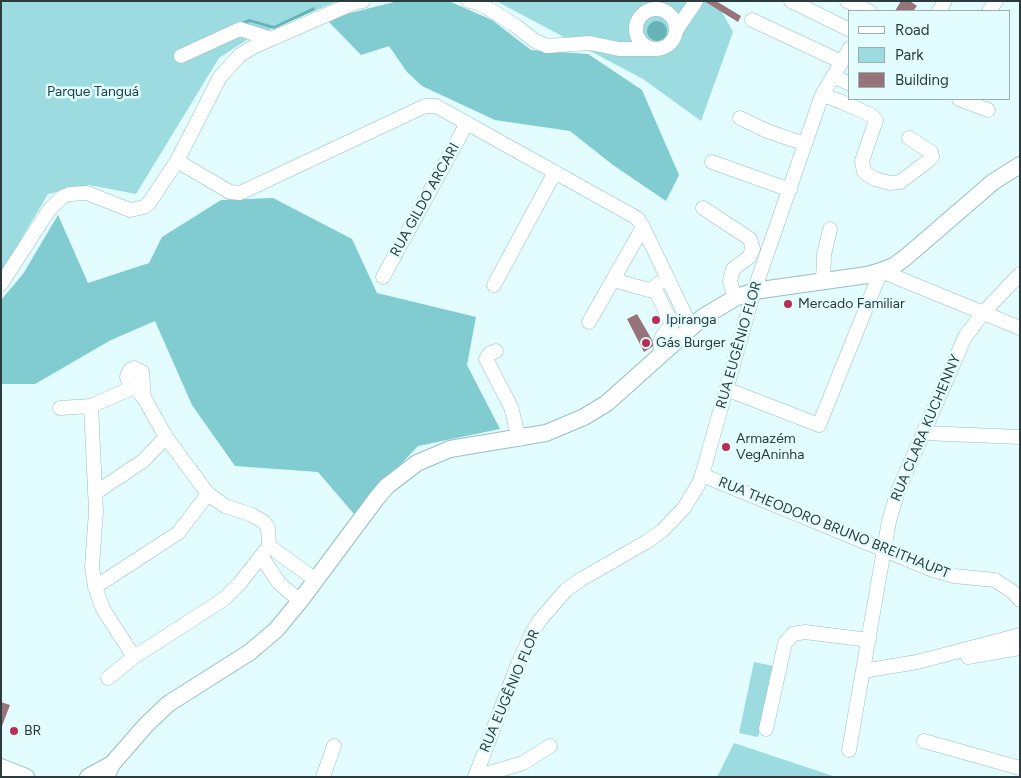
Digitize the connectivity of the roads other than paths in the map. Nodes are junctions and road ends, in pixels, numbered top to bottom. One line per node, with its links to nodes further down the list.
1 (363, 1): 11 (street)
2 (469, 1): 12 (street)
3 (696, 1): 8 (street)
4 (791, 1): 9 (street)
5 (847, 1): 6 (street)
6 (868, 10)
7 (752, 20): 16 (street)
8 (677, 29): 10 (street); 13 (street)
9 (848, 29)
10 (636, 31): 12 (street); 13 (street)
11 (271, 39): 15 (street); 26 (street)
12 (610, 47): 13 (street)
13 (652, 50)
14 (848, 52): 16 (street, RUA EUGÊNIO FLOR)
15 (181, 56)
16 (842, 62): 17 (street, RUA EUGÊNIO FLOR)
17 (833, 76): 18 (street); 19 (street, RUA EUGÊNIO FLOR)
18 (848, 83)
19 (822, 96): 24 (street); 25 (street, RUA EUGÊNIO FLOR)
20 (962, 100): 21 (street)
21 (988, 110)
22 (740, 118): 25 (street)
23 (468, 123): 26 (street); 29 (street); 37 (street, RUA GILDO ARCARI)
24 (909, 138)
25 (806, 144): 30 (street, RUA EUGÊNIO FLOR)
26 (177, 161): 40 (street)
27 (712, 162): 30 (street)
28 (1020, 164): 34 (main road)
29 (555, 172): 32 (street); 41 (street)
30 (790, 190): 43 (street, RUA EUGÊNIO FLOR)
31 (703, 208): 44 (street)
32 (643, 228): 36 (street); 38 (street)
33 (830, 229): 39 (street)
34 (881, 271): 39 (main road); 47 (street); 53 (street)
35 (1020, 274): 47 (street, RUA CLARA KUCHENNY)
36 (667, 276): 42 (street); 45 (street)
37 (382, 277)
38 (613, 280): 42 (street); 48 (street)
39 (823, 282): 43 (main road)
40 (1, 284)
41 (494, 285)
42 (654, 288): 46 (street)
43 (754, 291): 44 (main road); 53 (street, RUA EUGÊNIO FLOR)
44 (735, 298): 49 (main road)
45 (678, 300): 46 (street); 49 (street)
46 (663, 306): 52 (street)
47 (983, 313): 50 (street); 56 (street, RUA CLARA KUCHENNY)
48 (589, 322)
49 (691, 327): 52 (main road)
50 (1020, 328)
51 (496, 351): 59 (street)
52 (662, 353): 59 (main road)
53 (726, 389): 60 (street, RUA EUGÊNIO FLOR)
54 (90, 406): 55 (street); 57 (street); 61 (street)
55 (60, 408)
56 (923, 433): 58 (street); 63 (street, RUA CLARA KUCHENNY)
57 (166, 437): 61 (street); 62 (street)
58 (1020, 437)
59 (519, 439): 65 (main road)
60 (702, 475): 63 (street, RUA THEODORO BRUNO BREITHAUPT); 87 (street, RUA EUGÊNIO FLOR)
61 (95, 493): 66 (street)
62 (208, 494): 64 (street); 66 (street)
63 (884, 550): 67 (street, RUA THEODORO BRUNO BREITHAUPT); 70 (street, RUA CLARA KUCHENNY)
64 (265, 551): 65 (street); 68 (street); 72 (street)
65 (316, 580): 68 (main road)
66 (94, 587): 72 (street)
67 (1020, 600)
68 (300, 601): 83 (main road)
69 (1020, 635): 73 (street)
70 (869, 640): 74 (street, RUA CLARA KUCHENNY); 76 (street)
71 (1020, 648): 73 (street)
72 (134, 656): 75 (street)
73 (917, 662): 74 (street)
74 (863, 671): 80 (street, RUA CLARA KUCHENNY)
75 (108, 678)
76 (766, 729)
77 (924, 742): 82 (street)
78 (334, 746): 86 (street)
79 (550, 746): 87 (street)
80 (849, 750)
81 (1, 767): 84 (main road)
82 (1020, 768)
83 (109, 770): 85 (main road)
84 (26, 777)
85 (88, 777)
86 (323, 777)
87 (476, 777)

